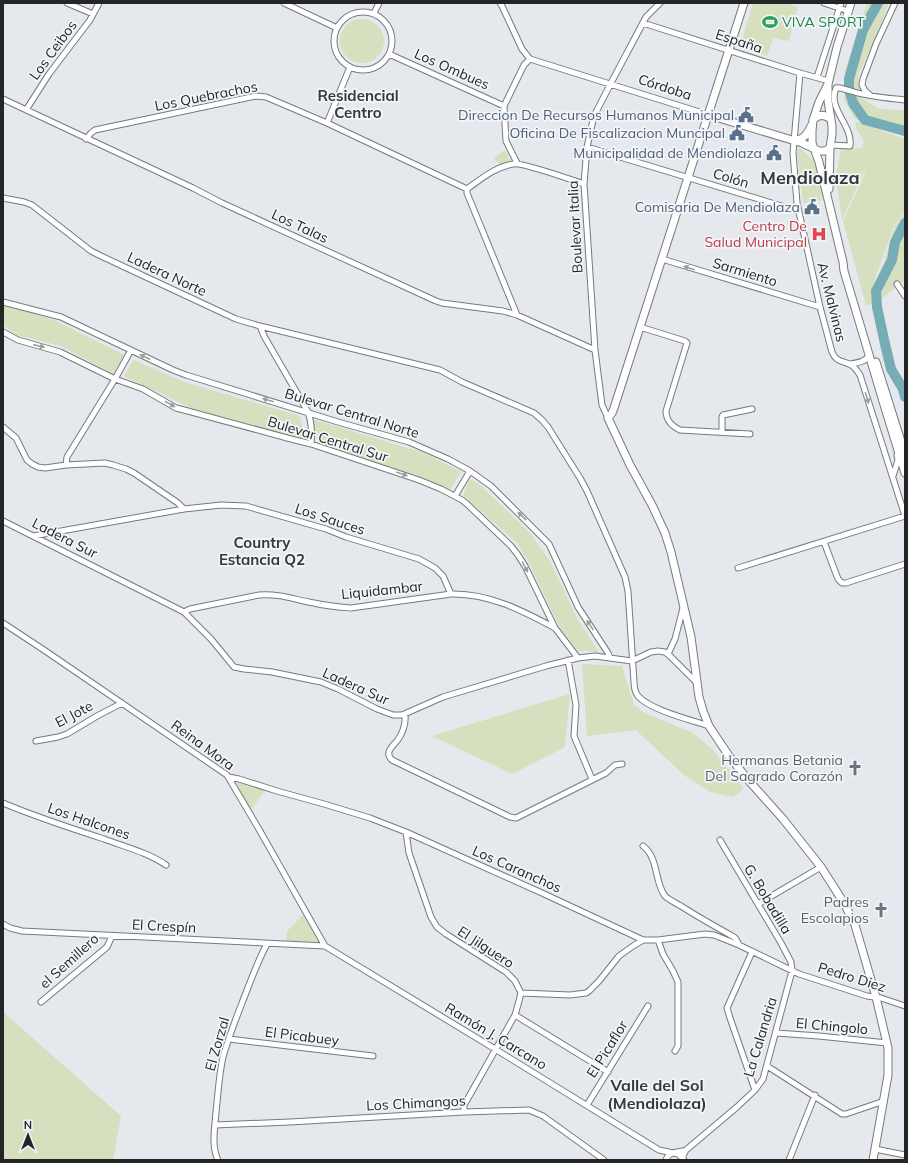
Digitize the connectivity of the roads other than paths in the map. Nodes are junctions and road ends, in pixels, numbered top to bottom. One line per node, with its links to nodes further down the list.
1 (67, 3): 14 (street)
2 (99, 3): 14 (street, Los Ceibos)
3 (284, 3): 16 (street)
4 (379, 3): 13 (street)
5 (500, 3): 19 (street)
6 (660, 3): 15 (street, Boulevar Italia)
7 (744, 3): 17 (street)
8 (824, 3): 11 (street)
9 (851, 3): 12 (street)
10 (895, 3): 25 (street)
11 (840, 5): 12 (street); 22 (street)
12 (848, 11): 24 (street)
13 (374, 13): 16 (street); 18 (street)
14 (93, 14): 29 (street, Los Ceibos)
15 (643, 23): 17 (street, España); 23 (street, Boulevar Italia)
16 (337, 28): 20 (street)
17 (729, 50): 21 (street, España); 30 (street)
18 (389, 54): 20 (street); 28 (street, Los Ombues)
19 (530, 59): 23 (street, Córdoba); 28 (street)
20 (350, 67): 33 (street)
21 (800, 73): 22 (street, España); 35 (street, Av. Malvinas)
22 (817, 77): 24 (street, España)
23 (610, 83): 30 (street, Córdoba); 37 (street, Boulevar Italia)
24 (828, 83): 31 (street); 32 (street)
25 (871, 96): 27 (street); 36 (street)
26 (3, 100): 29 (street, Los Talas)
27 (905, 100)
28 (504, 106): 39 (street)
29 (26, 110): 34 (street, Los Talas)
30 (708, 115): 35 (street, Córdoba); 40 (street)
31 (831, 119): 32 (street); 36 (street)
32 (812, 122): 35 (street); 38 (street)
33 (327, 123): 34 (street, Los Quebrachos); 42 (street, Los Quebrachos)
34 (86, 139): 52 (street, Los Talas)
35 (793, 141): 38 (street, Córdoba); 45 (street, Av. Malvinas)
36 (831, 146): 38 (street, Córdoba); 44 (street)
37 (587, 147): 40 (street, Colón); 41 (street, Boulevar Italia)
38 (813, 148): 44 (street)
39 (516, 163): 41 (street); 42 (street)
40 (689, 177): 45 (street, Colón); 46 (street)
41 (584, 184): 57 (street, Boulevar Italia)
42 (467, 189): 52 (street)
43 (3, 198): 53 (street, Ladera Norte)
44 (829, 202): 47 (street)
45 (798, 211): 51 (street, Av. Malvinas)
46 (662, 260): 51 (street, Sarmiento, one-way to 46); 54 (street)
47 (843, 262): 58 (street); 69 (street)
48 (897, 284): 49 (street)
49 (905, 296)
50 (3, 302): 56 (street, Bulevar Central Norte)
51 (820, 307): 59 (street, Av. Malvinas)
52 (517, 315): 57 (street, Los Talas)
53 (260, 326): 63 (street); 91 (street, Ladera Norte)
54 (640, 326): 64 (street); 66 (street)
55 (3, 332): 60 (street, Bulevar Central Sur, one-way to 60)
56 (131, 350): 60 (street); 63 (street, Bulevar Central Norte, one-way to 56)
57 (595, 350): 64 (street, Boulevar Italia)
58 (869, 356): 59 (street); 61 (street)
59 (850, 364): 73 (street, Av. Malvinas, one-way to 73)
60 (115, 379): 68 (street, Bulevar Central Sur, one-way to 68); 70 (street)
61 (884, 408): 72 (street); 73 (street)
62 (752, 409): 66 (street)
63 (308, 412): 68 (street); 71 (street, Bulevar Central Norte)
64 (608, 418): 83 (street)
65 (3, 427): 70 (street)
66 (722, 432): 67 (street)
67 (750, 434)
68 (311, 444): 74 (street, Bulevar Central Sur, one-way to 74)
69 (905, 454)
70 (66, 465): 75 (street)
71 (470, 471): 74 (street); 89 (street, Bulevar Central Norte, one-way to 71)
72 (905, 473)
73 (893, 476): 76 (street, Av. Malvinas)
74 (455, 496): 86 (street, Bulevar Central Sur, one-way to 86)
75 (184, 509): 78 (street, Los Sauces); 82 (street, Los Sauces)
76 (905, 516): 79 (street)
77 (3, 521): 78 (street, Ladera Sur)
78 (33, 536): 84 (street, Ladera Sur)
79 (824, 542): 80 (street); 81 (street)
80 (905, 564)
81 (738, 568)
82 (452, 594): 84 (street, Liquidambar); 86 (street, Liquidambar)
83 (684, 608): 87 (street); 92 (street)
84 (184, 612): 94 (street, Ladera Sur)
85 (3, 623): 93 (street, Reina Mora)
86 (555, 628): 88 (street, Bulevar Central Sur)
87 (668, 654): 91 (street); 92 (street)
88 (578, 658): 89 (street, Ladera Sur); 90 (street, Ladera Sur)
89 (610, 658): 91 (street, Ladera Sur)
90 (568, 660): 94 (street, Ladera Sur); 99 (street)
91 (632, 661): 95 (street, Ladera Norte)
92 (697, 684): 95 (street)
93 (122, 703): 96 (street, El Jote); 98 (street, Reina Mora)
94 (405, 714): 99 (street)
95 (709, 726): 105 (street)
96 (36, 741)
97 (622, 764): 99 (street)
98 (229, 777): 101 (street, Los Caranchos); 112 (street, Reina Mora)
99 (592, 779)
100 (3, 803): 104 (street, Los Halcones)
101 (406, 832): 109 (street, Los Caranchos); 116 (street, El Jilguero)
102 (720, 840): 106 (street, G. Bobadilla)
103 (643, 846): 113 (street)
104 (166, 865)
105 (821, 867): 106 (street); 117 (street)
106 (758, 904): 115 (street, G. Bobadilla)
107 (3, 924): 108 (street, El Crespín)
108 (112, 936): 111 (street, El Crespín); 118 (street, el Semillero)
109 (643, 940): 110 (street, Los Caranchos); 116 (street)
110 (658, 940): 113 (street, Los Caranchos); 126 (street)
111 (267, 944): 112 (street, El Crespín); 123 (street, El Zorzal)
112 (325, 946): 125 (street, Ramón J. Carcano)
113 (739, 946): 114 (street, Los Caranchos)
114 (752, 952): 115 (street, Los Caranchos); 130 (street)
115 (792, 971): 117 (street, Pedro Diez); 122 (street, La Calandria)
116 (521, 993): 121 (street)
117 (876, 997): 120 (street, Pedro Diez); 124 (street)
118 (41, 1002)
119 (648, 1006): 129 (street, El Picaflor)
120 (905, 1006)
121 (515, 1015): 125 (street); 129 (street)
122 (776, 1033): 124 (street, El Chingolo); 128 (street, La Calandria)
123 (229, 1039): 127 (street, El Picabuey); 135 (street, El Zorzal)
124 (887, 1043): 132 (street)
125 (495, 1049): 133 (street, Ramón J. Carcano); 134 (street)
126 (676, 1051)
127 (373, 1056)
128 (767, 1066): 130 (street, La Calandria); 131 (street)
129 (608, 1072): 133 (street, El Picaflor)
130 (755, 1090): 137 (street, La Calandria)
131 (815, 1095): 132 (street); 145 (street)
132 (884, 1100): 139 (street)
133 (587, 1106): 136 (street, Ramón J. Carcano)
134 (464, 1112): 135 (street, Los Chimangos); 142 (street, Los Chimangos)
135 (215, 1125): 141 (street, El Zorzal)
136 (653, 1147): 138 (street, Ramón J. Carcano); 143 (street, Ramón J. Carcano)
137 (686, 1150): 138 (street, La Calandria); 144 (street)
138 (671, 1153): 143 (street); 144 (street, Ramón J. Carcano)
139 (874, 1155): 140 (street)
140 (905, 1155)
141 (217, 1158)
142 (604, 1160)
143 (666, 1160)
144 (683, 1160)
145 (790, 1160)

